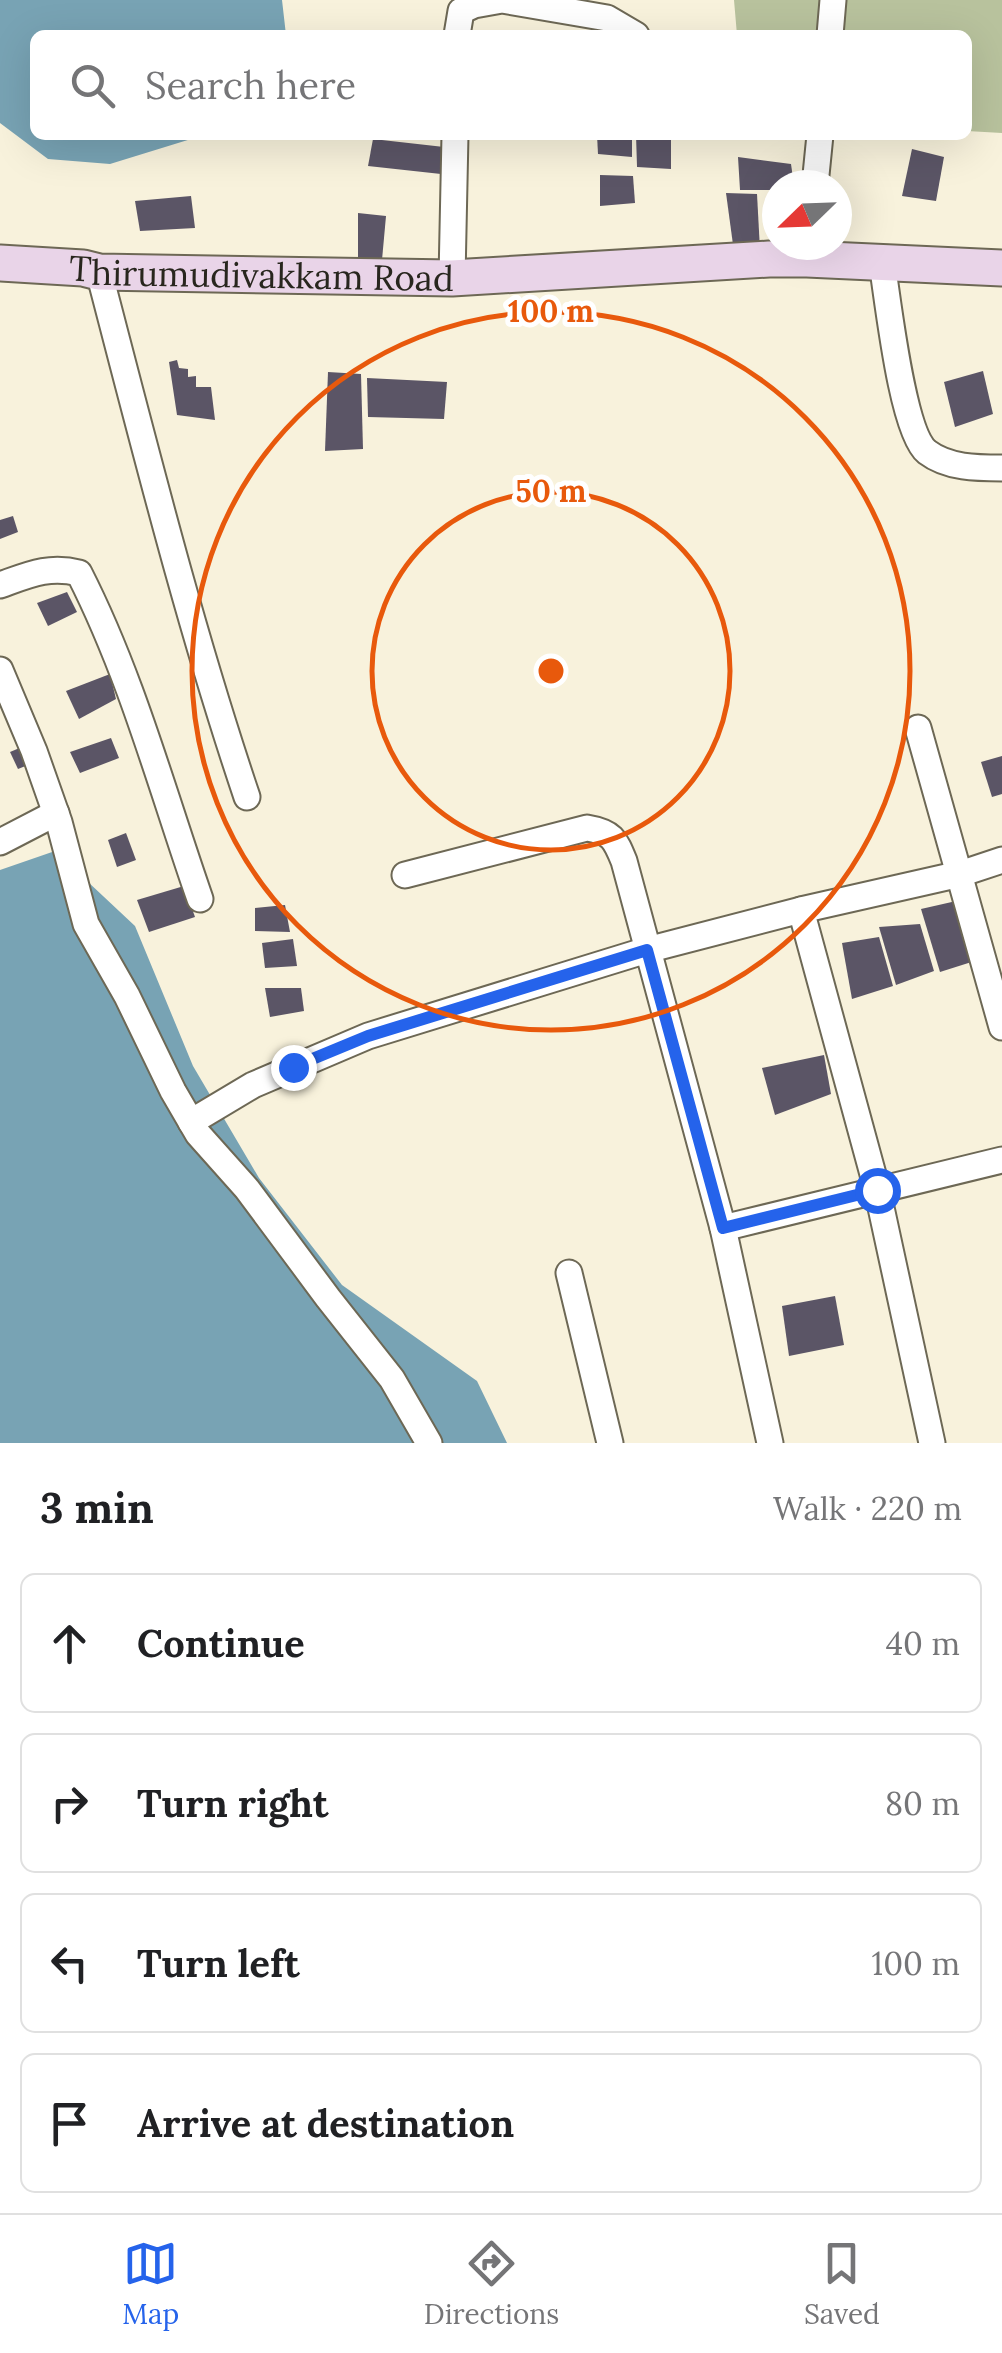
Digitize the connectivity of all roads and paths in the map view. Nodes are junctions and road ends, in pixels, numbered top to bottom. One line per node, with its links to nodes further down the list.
1 (833, 0): 4 (street)
2 (458, 30): 3 (street)
3 (628, 30)
4 (830, 30)
5 (455, 140): 14 (street)
6 (820, 140): 7 (street)
7 (816, 170)
8 (762, 255): 14 (street, Thirumudivakkam Road)
9 (852, 259): 11 (street, Thirumudivakkam Road)
10 (0, 263): 13 (street, Thirumudivakkam Road)
11 (882, 264): 12 (street, Thirumudivakkam Road); 15 (street)
12 (1002, 268)
13 (99, 272): 14 (street, Thirumudivakkam Road); 19 (street)
14 (452, 278)
15 (1002, 468)
16 (0, 585): 25 (street)
17 (0, 670): 20 (street)
18 (918, 728): 23 (street)
19 (246, 797)
20 (56, 813): 21 (street); 29 (street)
21 (0, 842)
22 (1002, 860): 23 (street)
23 (960, 874): 26 (street); 28 (street)
24 (406, 876): 27 (street)
25 (200, 899)
26 (801, 910): 27 (street); 31 (street)
27 (647, 950): 29 (street); 32 (street)
28 (1002, 1027)
29 (191, 1122): 34 (street)
30 (1002, 1160): 31 (street)
31 (877, 1190): 32 (street); 37 (street)
32 (723, 1228): 36 (street)
33 (569, 1273): 35 (street)
34 (429, 1443)
35 (610, 1443)
36 (770, 1443)
37 (932, 1443)

